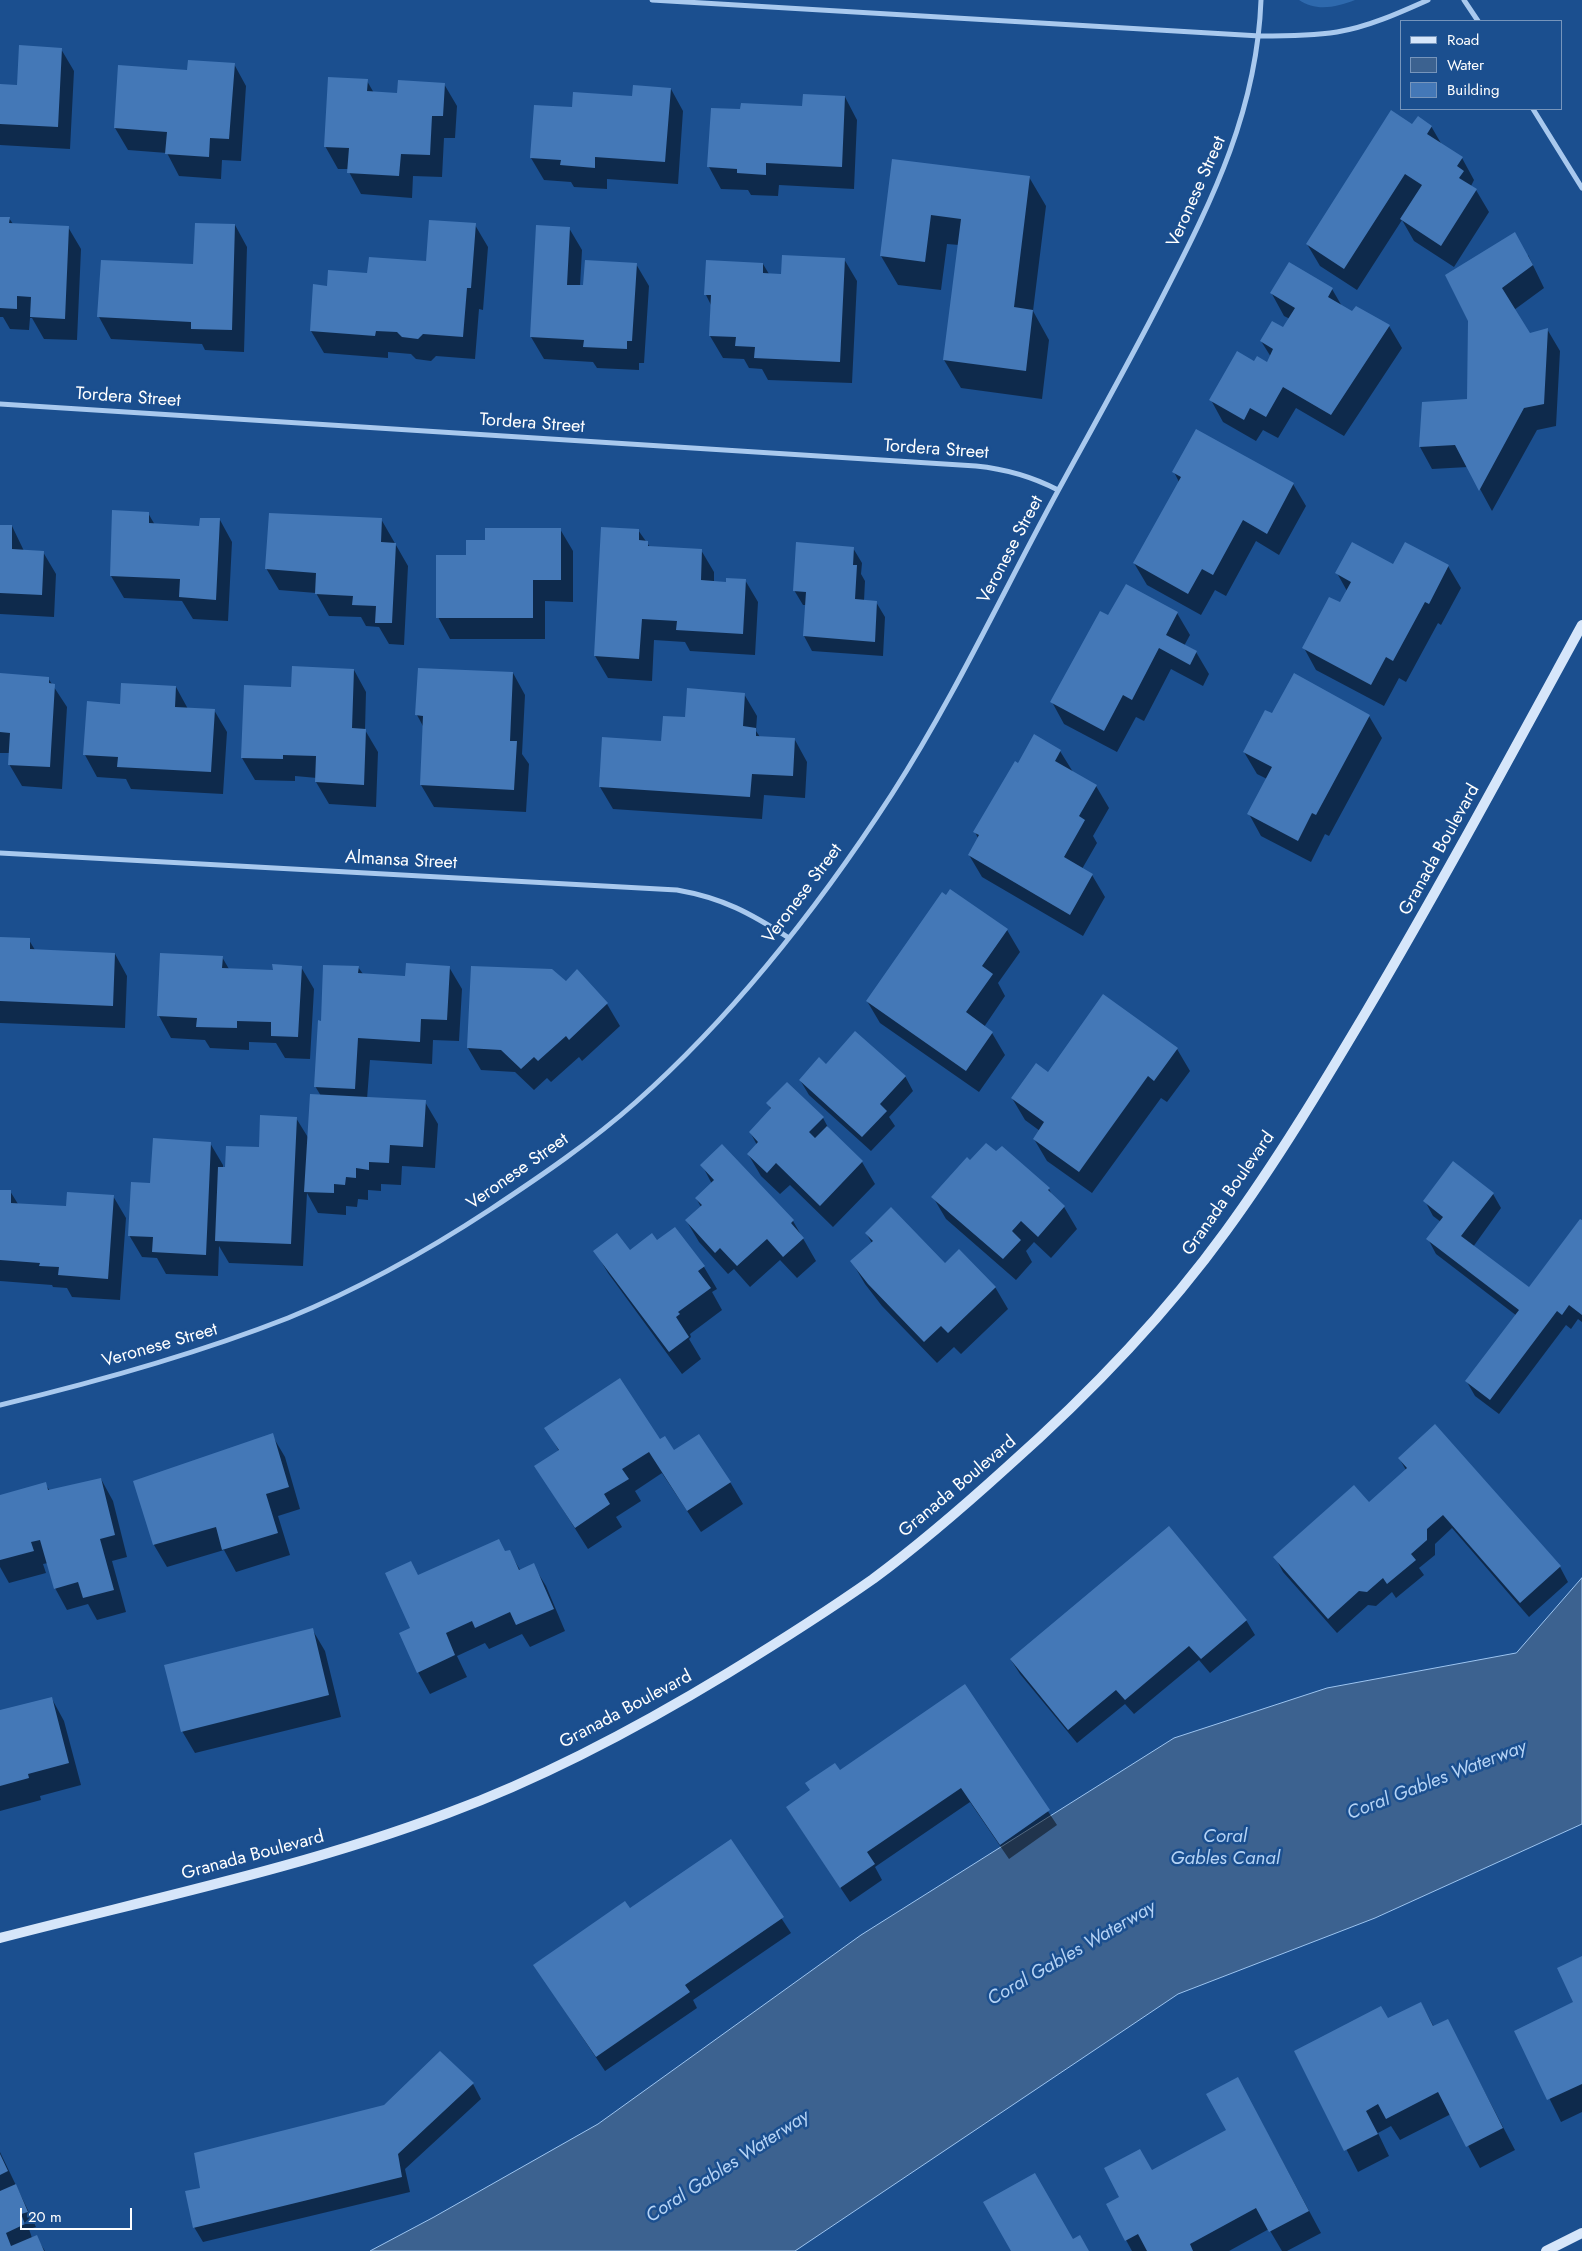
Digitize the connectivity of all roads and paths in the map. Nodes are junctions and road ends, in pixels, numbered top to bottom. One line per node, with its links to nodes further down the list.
1 (652, 0): 6 (street)
2 (1261, 0): 6 (street, Veronese Street)
3 (1428, 0): 6 (street)
4 (1464, 0): 5 (street)
5 (1477, 20)
6 (1260, 36): 10 (street, Veronese Street)
7 (1533, 110): 8 (street)
8 (1582, 188)
9 (0, 404): 10 (street, Tordera Street)
10 (1058, 490): 13 (street, Veronese Street)
11 (1582, 625): 15 (street, Granada Boulevard)
12 (0, 853): 13 (street, Almansa Street)
13 (789, 938): 14 (street, Veronese Street)
14 (0, 1405)
15 (0, 1938)
16 (1582, 2233): 17 (street)
17 (1546, 2251)

